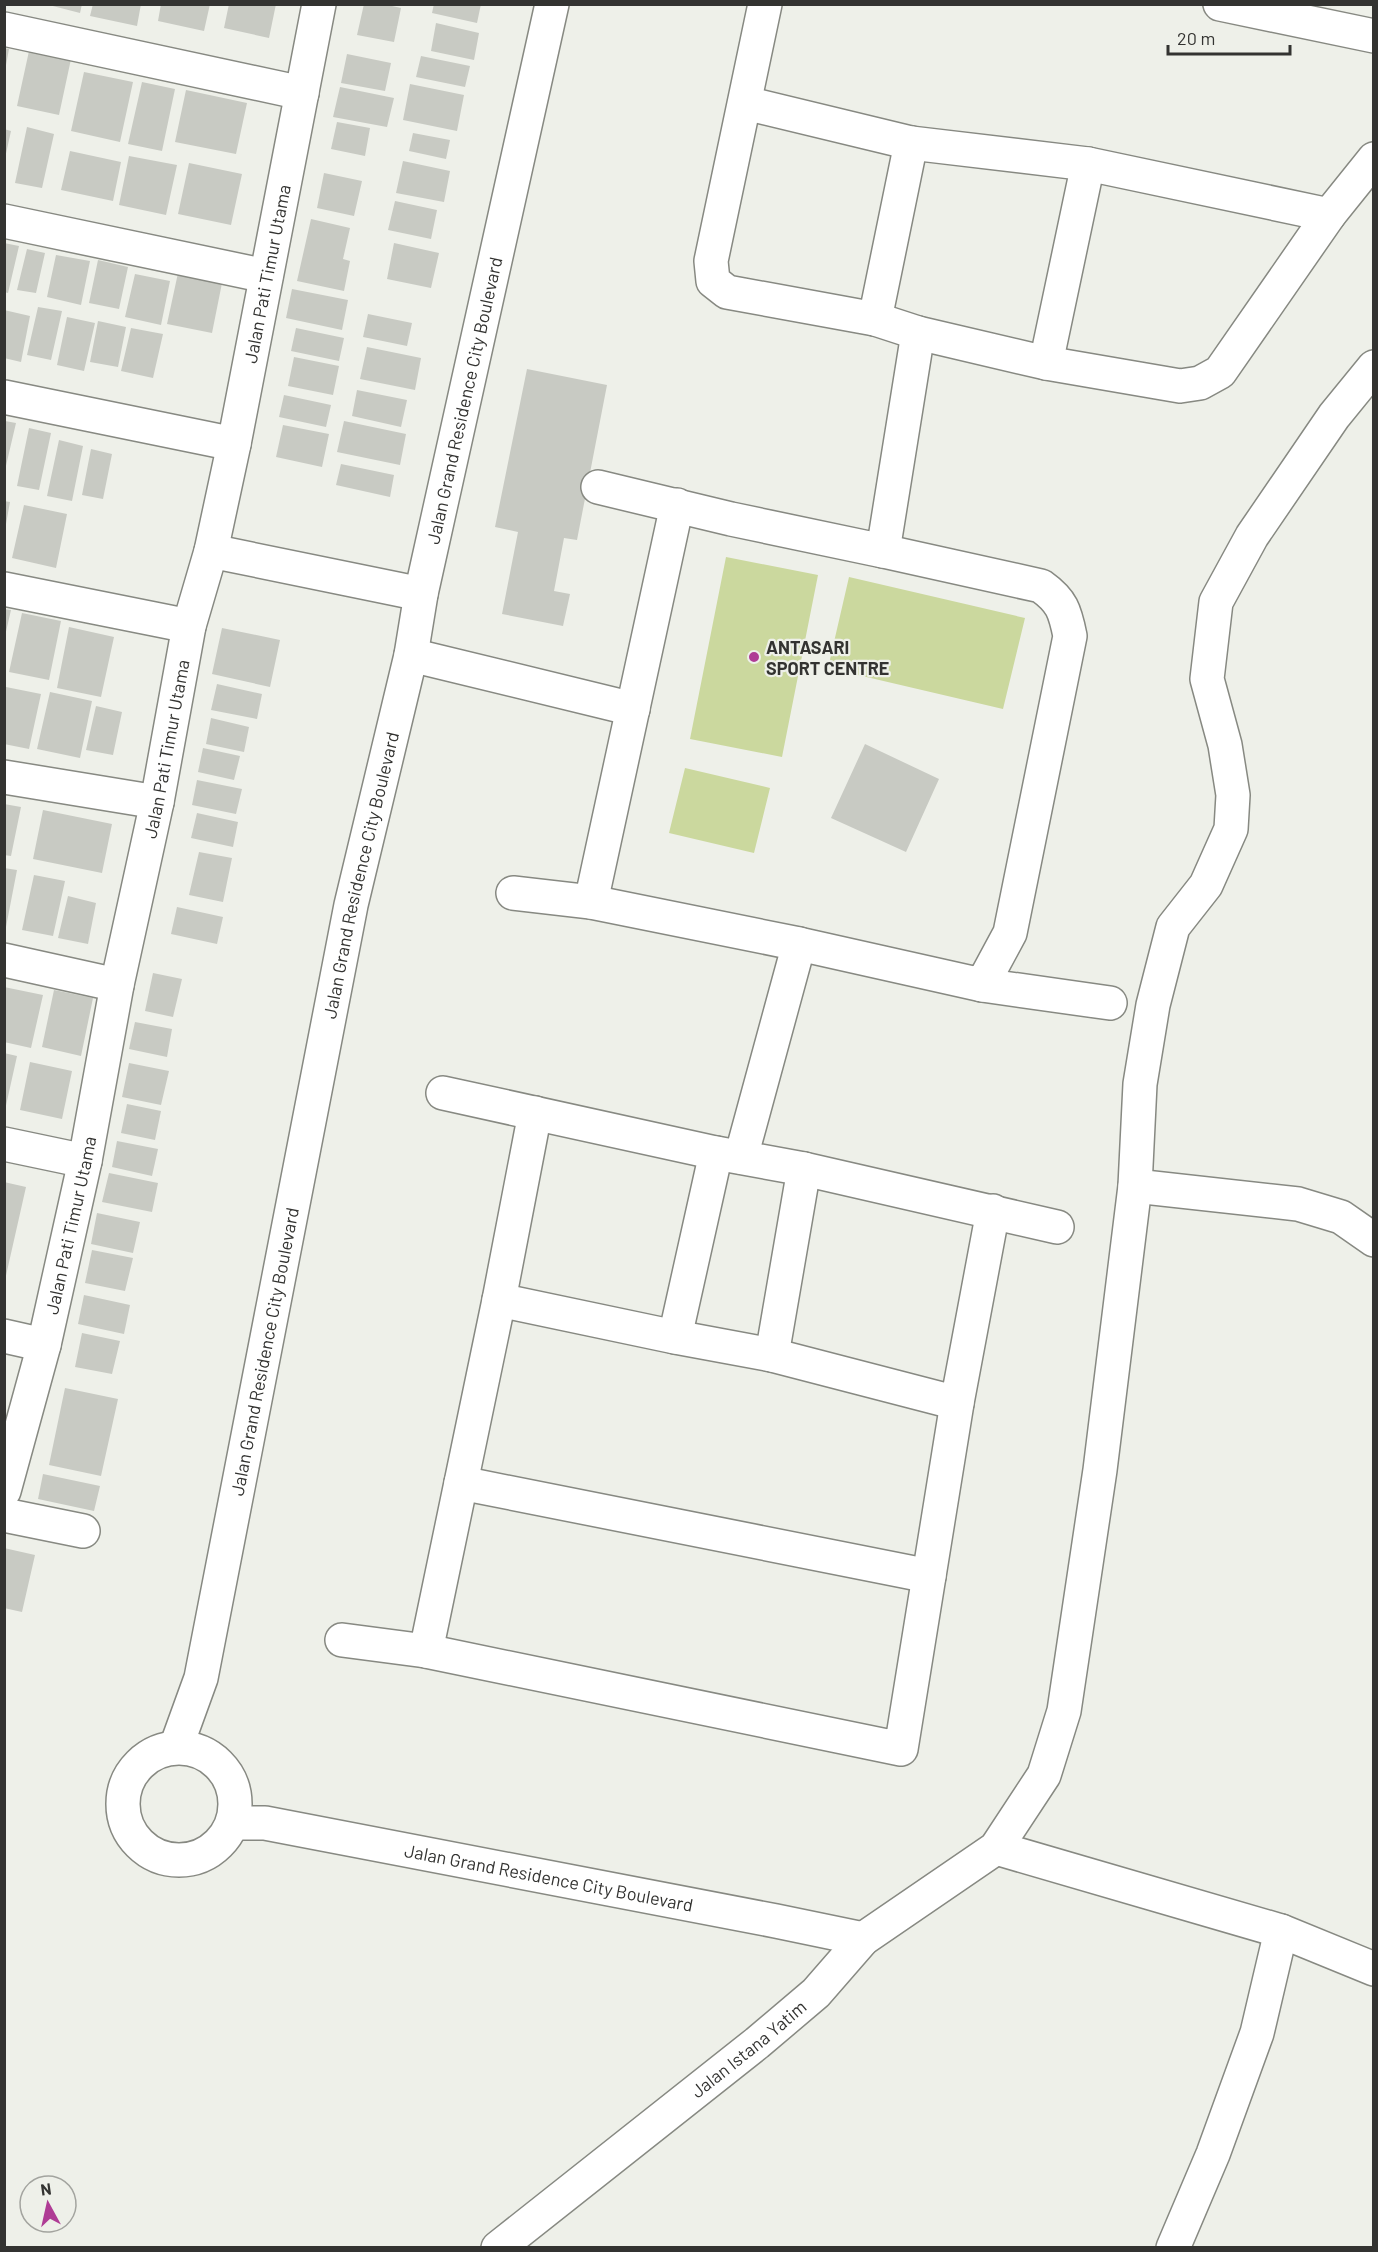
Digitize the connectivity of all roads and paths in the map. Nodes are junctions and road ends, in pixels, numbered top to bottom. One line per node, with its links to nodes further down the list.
1 (319, 4): 7 (street, Jalan Pati Timur Utama)
2 (552, 4): 26 (street, Jalan Grand Residence City Boulevard)
3 (765, 4): 8 (street)
4 (1220, 4): 6 (street)
5 (4, 29): 7 (street)
6 (1374, 36)
7 (302, 93): 14 (street, Jalan Pati Timur Utama)
8 (746, 103): 9 (street); 15 (street)
9 (911, 143): 11 (street); 15 (street)
10 (1374, 159): 12 (street)
11 (1088, 165): 12 (street); 17 (street)
12 (1329, 215): 17 (street)
13 (4, 220): 14 (street)
14 (266, 276): 20 (street, Jalan Pati Timur Utama)
15 (875, 319): 16 (street)
16 (918, 333): 17 (street); 24 (street)
17 (1046, 363)
18 (1374, 367): 45 (street)
19 (4, 397): 20 (street)
20 (234, 444): 23 (street, Jalan Pati Timur Utama)
21 (598, 487): 22 (street)
22 (677, 505): 24 (street); 29 (street)
23 (211, 550): 26 (street); 27 (street, Jalan Pati Timur Utama)
24 (883, 551): 37 (street)
25 (4, 589): 27 (street)
26 (421, 594): 28 (street, Jalan Grand Residence City Boulevard)
27 (189, 626): 31 (street, Jalan Pati Timur Utama)
28 (411, 655): 29 (street); 62 (street, Jalan Grand Residence City Boulevard)
29 (633, 709): 33 (street)
30 (4, 777): 31 (street)
31 (157, 802): 36 (street, Jalan Pati Timur Utama)
32 (513, 893): 33 (street)
33 (591, 902): 34 (street)
34 (799, 944): 37 (street); 42 (street)
35 (4, 960): 36 (street)
36 (117, 985): 43 (street, Jalan Pati Timur Utama)
37 (982, 985): 38 (street)
38 (1110, 1003)
39 (443, 1093): 40 (street)
40 (535, 1113): 42 (street); 49 (street)
41 (4, 1144): 43 (street)
42 (729, 1155): 44 (street); 51 (street)
43 (85, 1161): 52 (street, Jalan Pati Timur Utama)
44 (804, 1169): 46 (street); 53 (street)
45 (1135, 1186): 48 (street); 64 (street)
46 (993, 1211): 47 (street); 54 (street)
47 (1057, 1227)
48 (1374, 1240)
49 (499, 1300): 51 (street); 55 (street)
50 (4, 1336): 52 (street)
51 (675, 1337): 53 (street)
52 (44, 1345): 56 (street, Jalan Pati Timur Utama)
53 (772, 1355): 54 (street)
54 (957, 1403): 59 (street)
55 (461, 1483): 59 (street); 61 (street)
56 (4, 1491)
57 (4, 1515): 58 (street)
58 (84, 1531)
59 (929, 1576): 61 (street)
60 (342, 1640): 61 (street)
61 (426, 1651)
62 (176, 1747): 63 (street); 63 (street)
63 (234, 1823): 66 (street, Jalan Grand Residence City Boulevard)
64 (996, 1848): 65 (street); 66 (street, Jalan Istana Yatim)
65 (1281, 1931): 67 (street); 69 (street)
66 (863, 1940): 68 (street, Jalan Istana Yatim)
67 (1374, 1969)
68 (498, 2247)
69 (1173, 2247)

